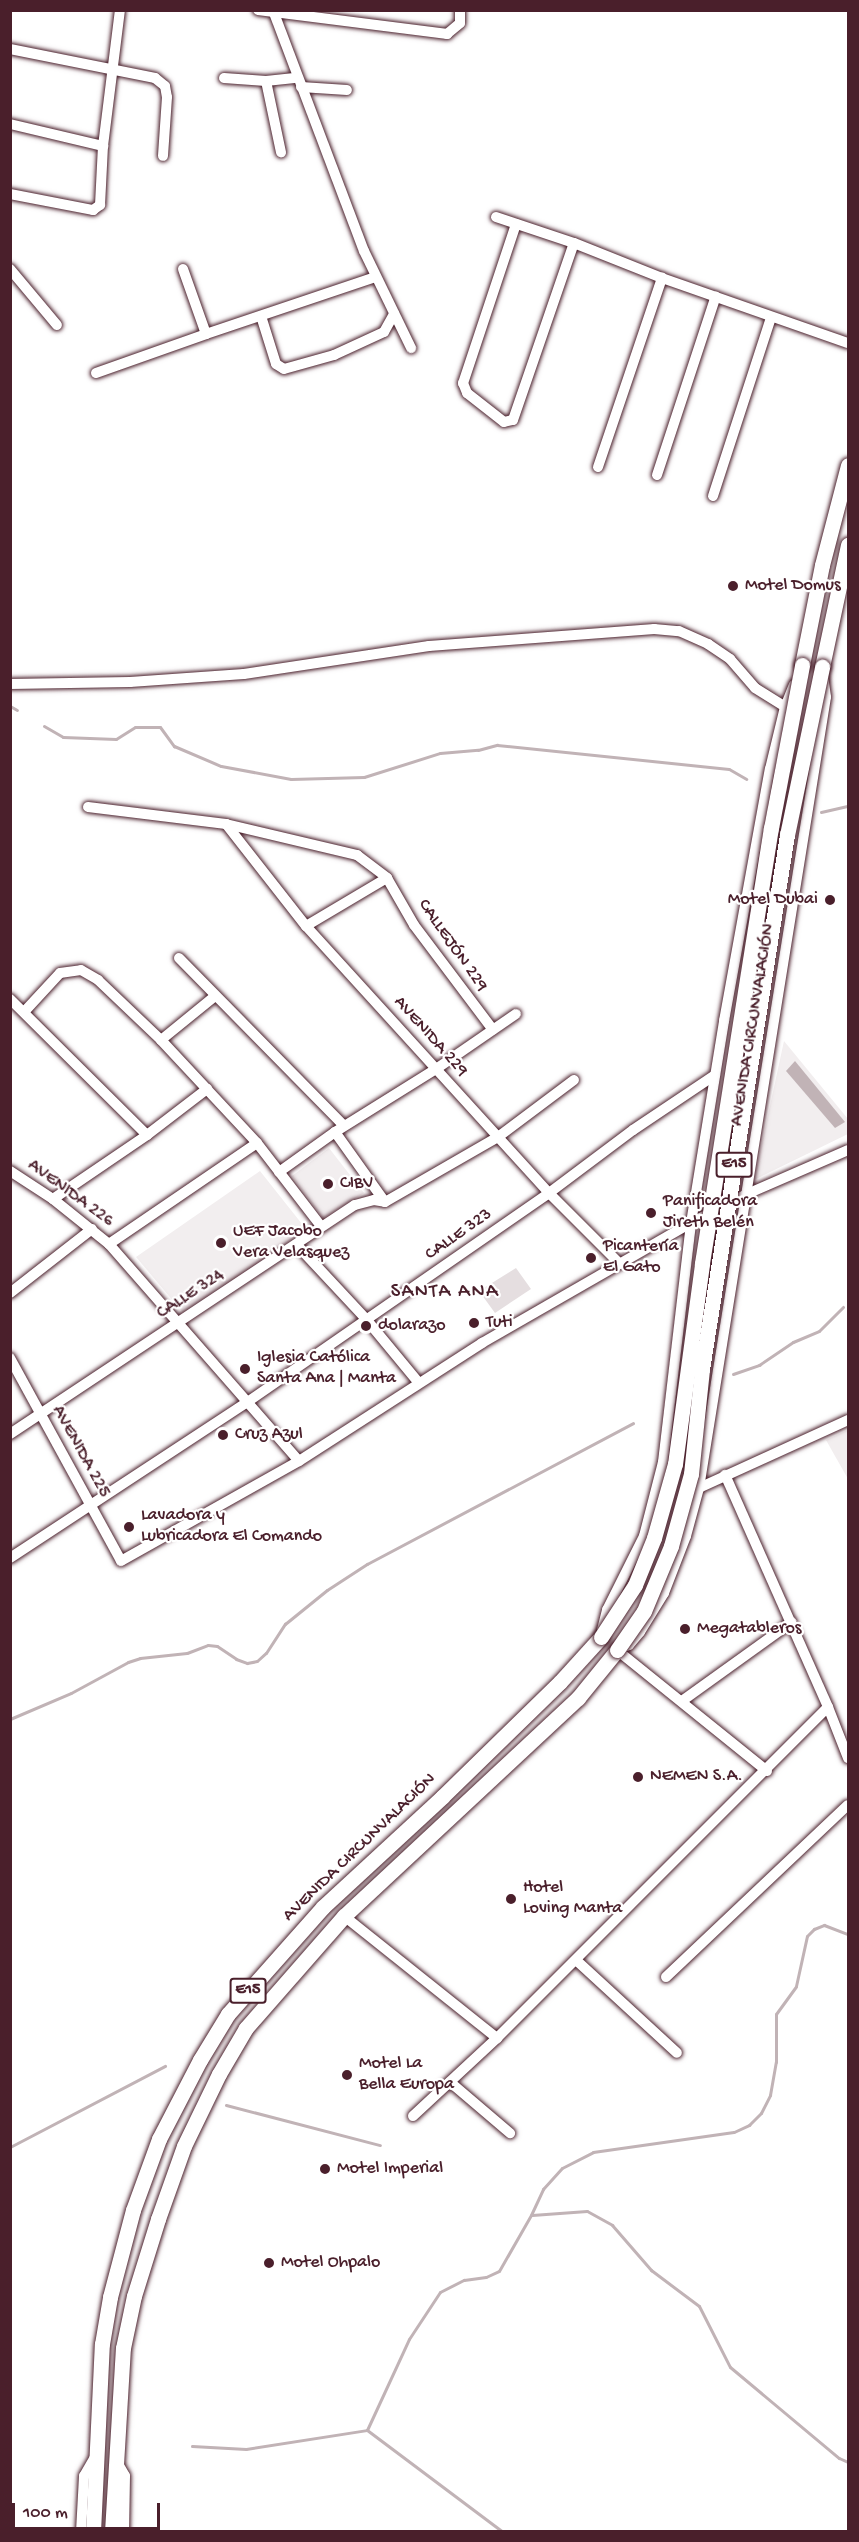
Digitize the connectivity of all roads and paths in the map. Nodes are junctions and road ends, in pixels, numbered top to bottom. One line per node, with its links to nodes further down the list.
1 (120, 10): 7 (street)
2 (258, 10): 4 (street)
3 (460, 10): 5 (street)
4 (274, 13): 5 (street); 10 (street)
5 (304, 14)
6 (10, 49): 7 (street)
7 (114, 68): 13 (street); 15 (street)
8 (224, 78): 9 (street)
9 (266, 81): 10 (street); 14 (street)
10 (299, 83): 11 (street); 22 (street)
11 (347, 90)
12 (10, 124): 13 (street)
13 (104, 146): 16 (street)
14 (281, 152)
15 (163, 156)
16 (10, 194)
17 (496, 218): 18 (street)
18 (516, 224): 19 (street); 19 (street)
19 (574, 243): 23 (street)
20 (10, 269): 28 (street)
21 (183, 269): 29 (street)
22 (375, 277): 25 (street); 26 (street)
23 (662, 278): 24 (street); 34 (street)
24 (716, 296): 27 (street); 35 (street)
25 (394, 314): 26 (street); 31 (street)
26 (261, 316): 29 (street)
27 (771, 317): 30 (street); 36 (street)
28 (57, 325)
29 (206, 334): 32 (street)
30 (849, 343)
31 (411, 348)
32 (96, 373)
33 (849, 465): 39 (highway, AVENIDA CIRCUNVALACIÓN / E15)
34 (598, 467)
35 (657, 475)
36 (713, 496)
37 (849, 545): 38 (highway, AVENIDA CIRCUNVALACIÓN / E15)
38 (845, 572): 40 (highway, AVENIDA CIRCUNVALACIÓN / E15)
39 (802, 665): 42 (street, AVENIDA CIRCUNVALACIÓN / E15); 91 (highway, AVENIDA CIRCUNVALACIÓN / E15, bridge)
40 (822, 668): 66 (street, AVENIDA CIRCUNVALACIÓN / E15); 92 (highway, AVENIDA CIRCUNVALACIÓN / E15, bridge)
41 (10, 684): 42 (street)
42 (785, 707): 55 (street, AVENIDA CIRCUNVALACIÓN / E15)
43 (88, 807): 44 (street)
44 (226, 824): 45 (street); 46 (street, AVENIDA 229)
45 (387, 878): 46 (street); 52 (street, CALLEJÓN 229)
46 (306, 926): 54 (street, AVENIDA 229)
47 (179, 958): 48 (street)
48 (215, 996): 53 (street); 58 (street)
49 (10, 999): 50 (street)
50 (24, 1012): 53 (street); 59 (street)
51 (516, 1014): 52 (street)
52 (493, 1030): 54 (street)
53 (160, 1040): 57 (street)
54 (436, 1069): 58 (street); 60 (street, AVENIDA 229)
55 (715, 1075): 65 (street, CALLE 323); 69 (street, AVENIDA CIRCUNVALACIÓN / E15)
56 (574, 1080): 60 (street, CALLE 324)
57 (207, 1089): 59 (street); 61 (street)
58 (340, 1129): 64 (street); 68 (street)
59 (147, 1135): 67 (street)
60 (498, 1137): 65 (street, AVENIDA 229); 68 (street, CALLE 324)
61 (257, 1143): 64 (street); 72 (street)
62 (849, 1150): 66 (street)
63 (10, 1171): 67 (street, AVENIDA 226)
64 (279, 1172): 70 (street)
65 (549, 1193): 74 (street, AVENIDA 229); 76 (street, CALLE 323)
66 (747, 1194): 69 (street); 87 (street, AVENIDA CIRCUNVALACIÓN / E15)
67 (53, 1199): 71 (street, AVENIDA 226)
68 (385, 1202): 70 (street, CALLE 324)
69 (691, 1223): 74 (street); 91 (street, AVENIDA CIRCUNVALACIÓN / E15)
70 (321, 1226): 73 (street, CALLE 324)
71 (92, 1229): 72 (street, AVENIDA 226); 75 (street)
72 (109, 1244): 77 (street, AVENIDA 226)
73 (297, 1245): 76 (street); 77 (street, CALLE 324)
74 (620, 1264): 80 (street)
75 (10, 1293)
76 (366, 1319): 80 (street); 81 (street, CALLE 323)
77 (180, 1322): 81 (street, AVENIDA 226); 82 (street, CALLE 324)
78 (10, 1358): 79 (street, AVENIDA 225)
79 (14, 1372): 82 (street, AVENIDA 225)
80 (419, 1383): 85 (street)
81 (246, 1403): 85 (street, AVENIDA 226); 88 (street, CALLE 323)
82 (41, 1414): 84 (street, CALLE 324); 88 (street, AVENIDA 225)
83 (849, 1420): 86 (street)
84 (10, 1434)
85 (299, 1461): 88 (street, AVENIDA 225)
86 (725, 1475): 87 (street); 90 (street)
87 (699, 1488): 92 (street, AVENIDA CIRCUNVALACIÓN / E15)
88 (90, 1504): 89 (street, CALLE 323)
89 (10, 1558)
90 (792, 1622): 93 (street); 94 (street)
91 (601, 1637): 98 (highway, AVENIDA CIRCUNVALACIÓN / E15)
92 (617, 1650): 93 (street); 99 (highway, AVENIDA CIRCUNVALACIÓN / E15)
93 (682, 1701): 96 (street)
94 (828, 1707): 95 (street); 96 (street)
95 (849, 1758)
96 (767, 1771): 101 (street)
97 (849, 1805): 102 (street)
98 (349, 1881): 99 (highway); 108 (highway, AVENIDA CIRCUNVALACIÓN / E15)
99 (365, 1897): 100 (highway, AVENIDA CIRCUNVALACIÓN / E15)
100 (344, 1916): 103 (street); 109 (highway, AVENIDA CIRCUNVALACIÓN / E15)
101 (576, 1960): 103 (street); 104 (street)
102 (666, 1977)
103 (497, 2038): 105 (street)
104 (677, 2053)
105 (450, 2082): 106 (street); 107 (street)
106 (413, 2116)
107 (510, 2133)
108 (95, 2457): 110 (street, AVENIDA CIRCUNVALACIÓN); 111 (highway, AVENIDA CIRCUNVALACIÓN / E15)
109 (115, 2458): 112 (highway, AVENIDA CIRCUNVALACIÓN / E15); 113 (street, AVENIDA CIRCUNVALACIÓN)
110 (81, 2532)
111 (93, 2532)
112 (112, 2532)
113 (124, 2532)

